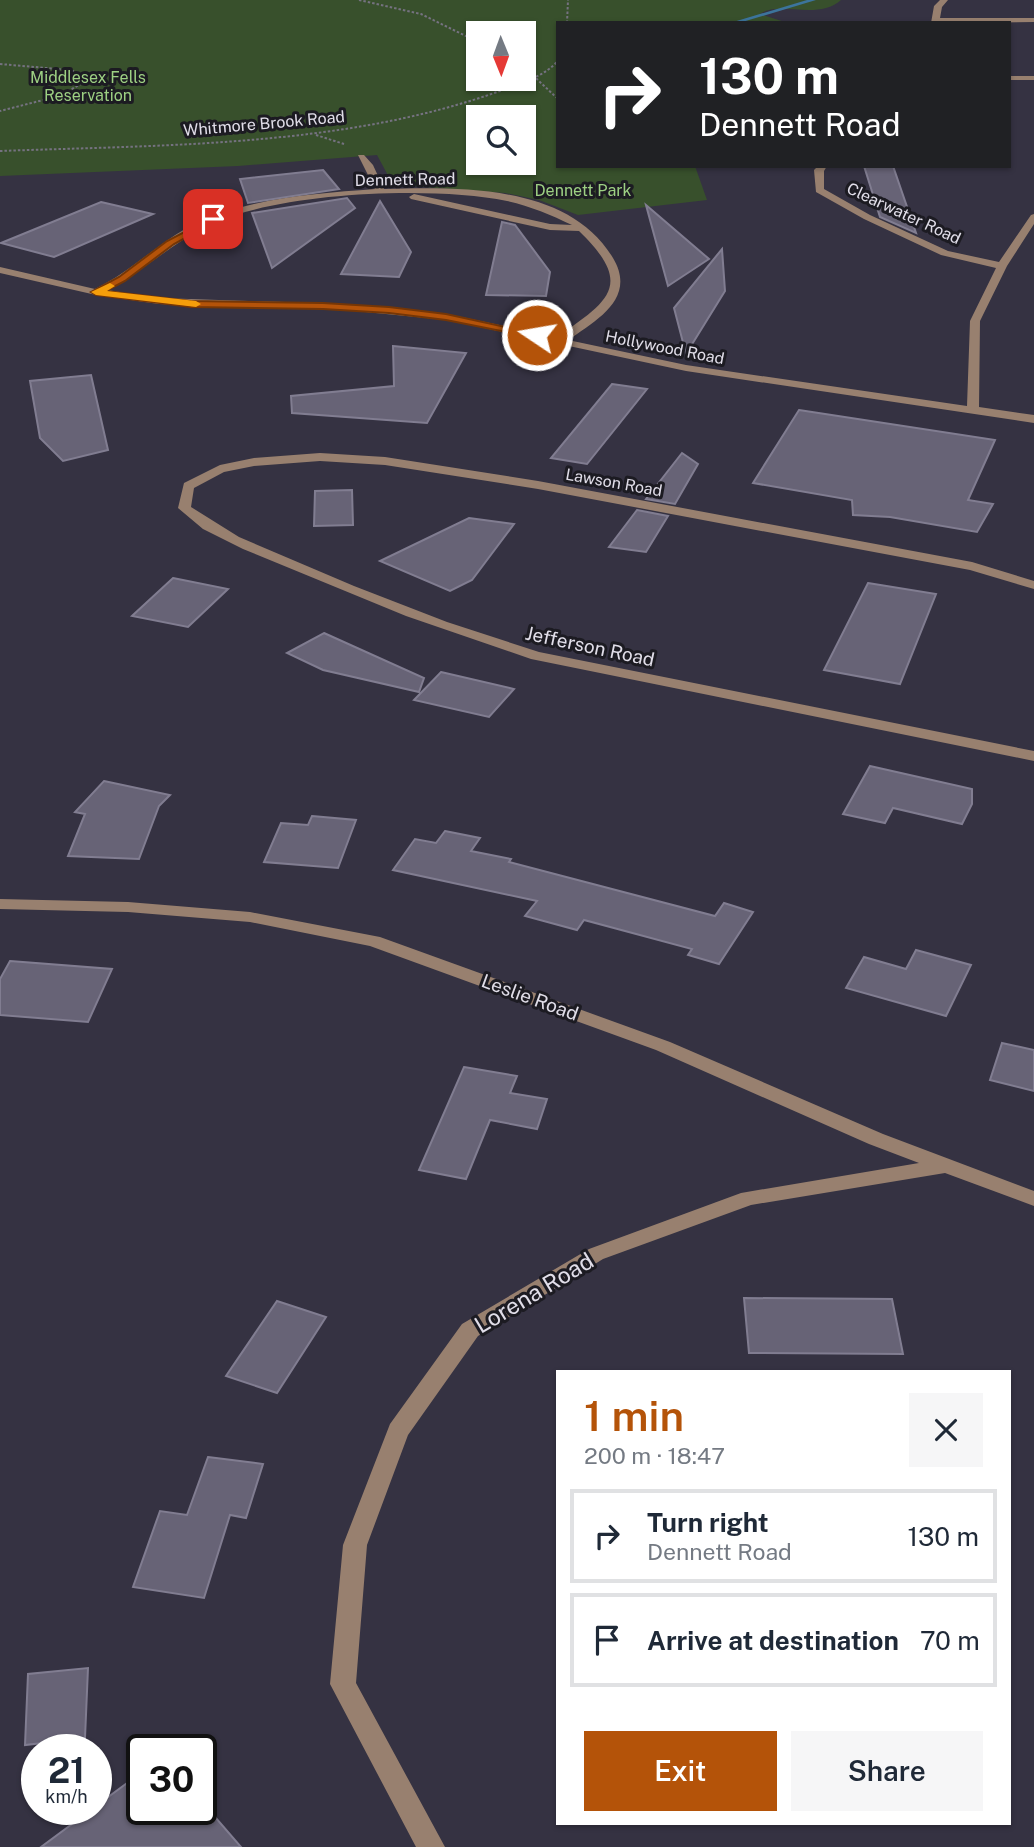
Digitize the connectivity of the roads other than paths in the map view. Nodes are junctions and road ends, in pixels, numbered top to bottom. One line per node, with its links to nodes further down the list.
1 (944, 0): 3 (street)
2 (1034, 20): 3 (street)
3 (935, 21)
4 (1011, 78): 5 (street)
5 (1034, 78)
6 (361, 157): 9 (street)
7 (821, 168): 12 (street, Clearwater Road)
8 (408, 192): 9 (street, Dennett Road); 11 (street); 11 (street, Dennett Road)
9 (381, 193): 14 (street, Dennett Road)
10 (1034, 217): 12 (street)
11 (583, 228): 15 (street, Dennett Road)
12 (1002, 266): 16 (street)
13 (0, 270): 14 (street, Hollywood Road)
14 (96, 292): 15 (street, Hollywood Road)
15 (560, 340): 16 (street, Hollywood Road)
16 (973, 410): 17 (street, Hollywood Road)
17 (1034, 419)
18 (188, 486): 19 (street, Lawson Road); 20 (street, Jefferson Road)
19 (1034, 585)
20 (1034, 755)
21 (0, 905): 22 (street, Leslie Road)
22 (946, 1166): 23 (street, Leslie Road); 24 (street, Lorena Road)
23 (1034, 1199)
24 (431, 1847)

